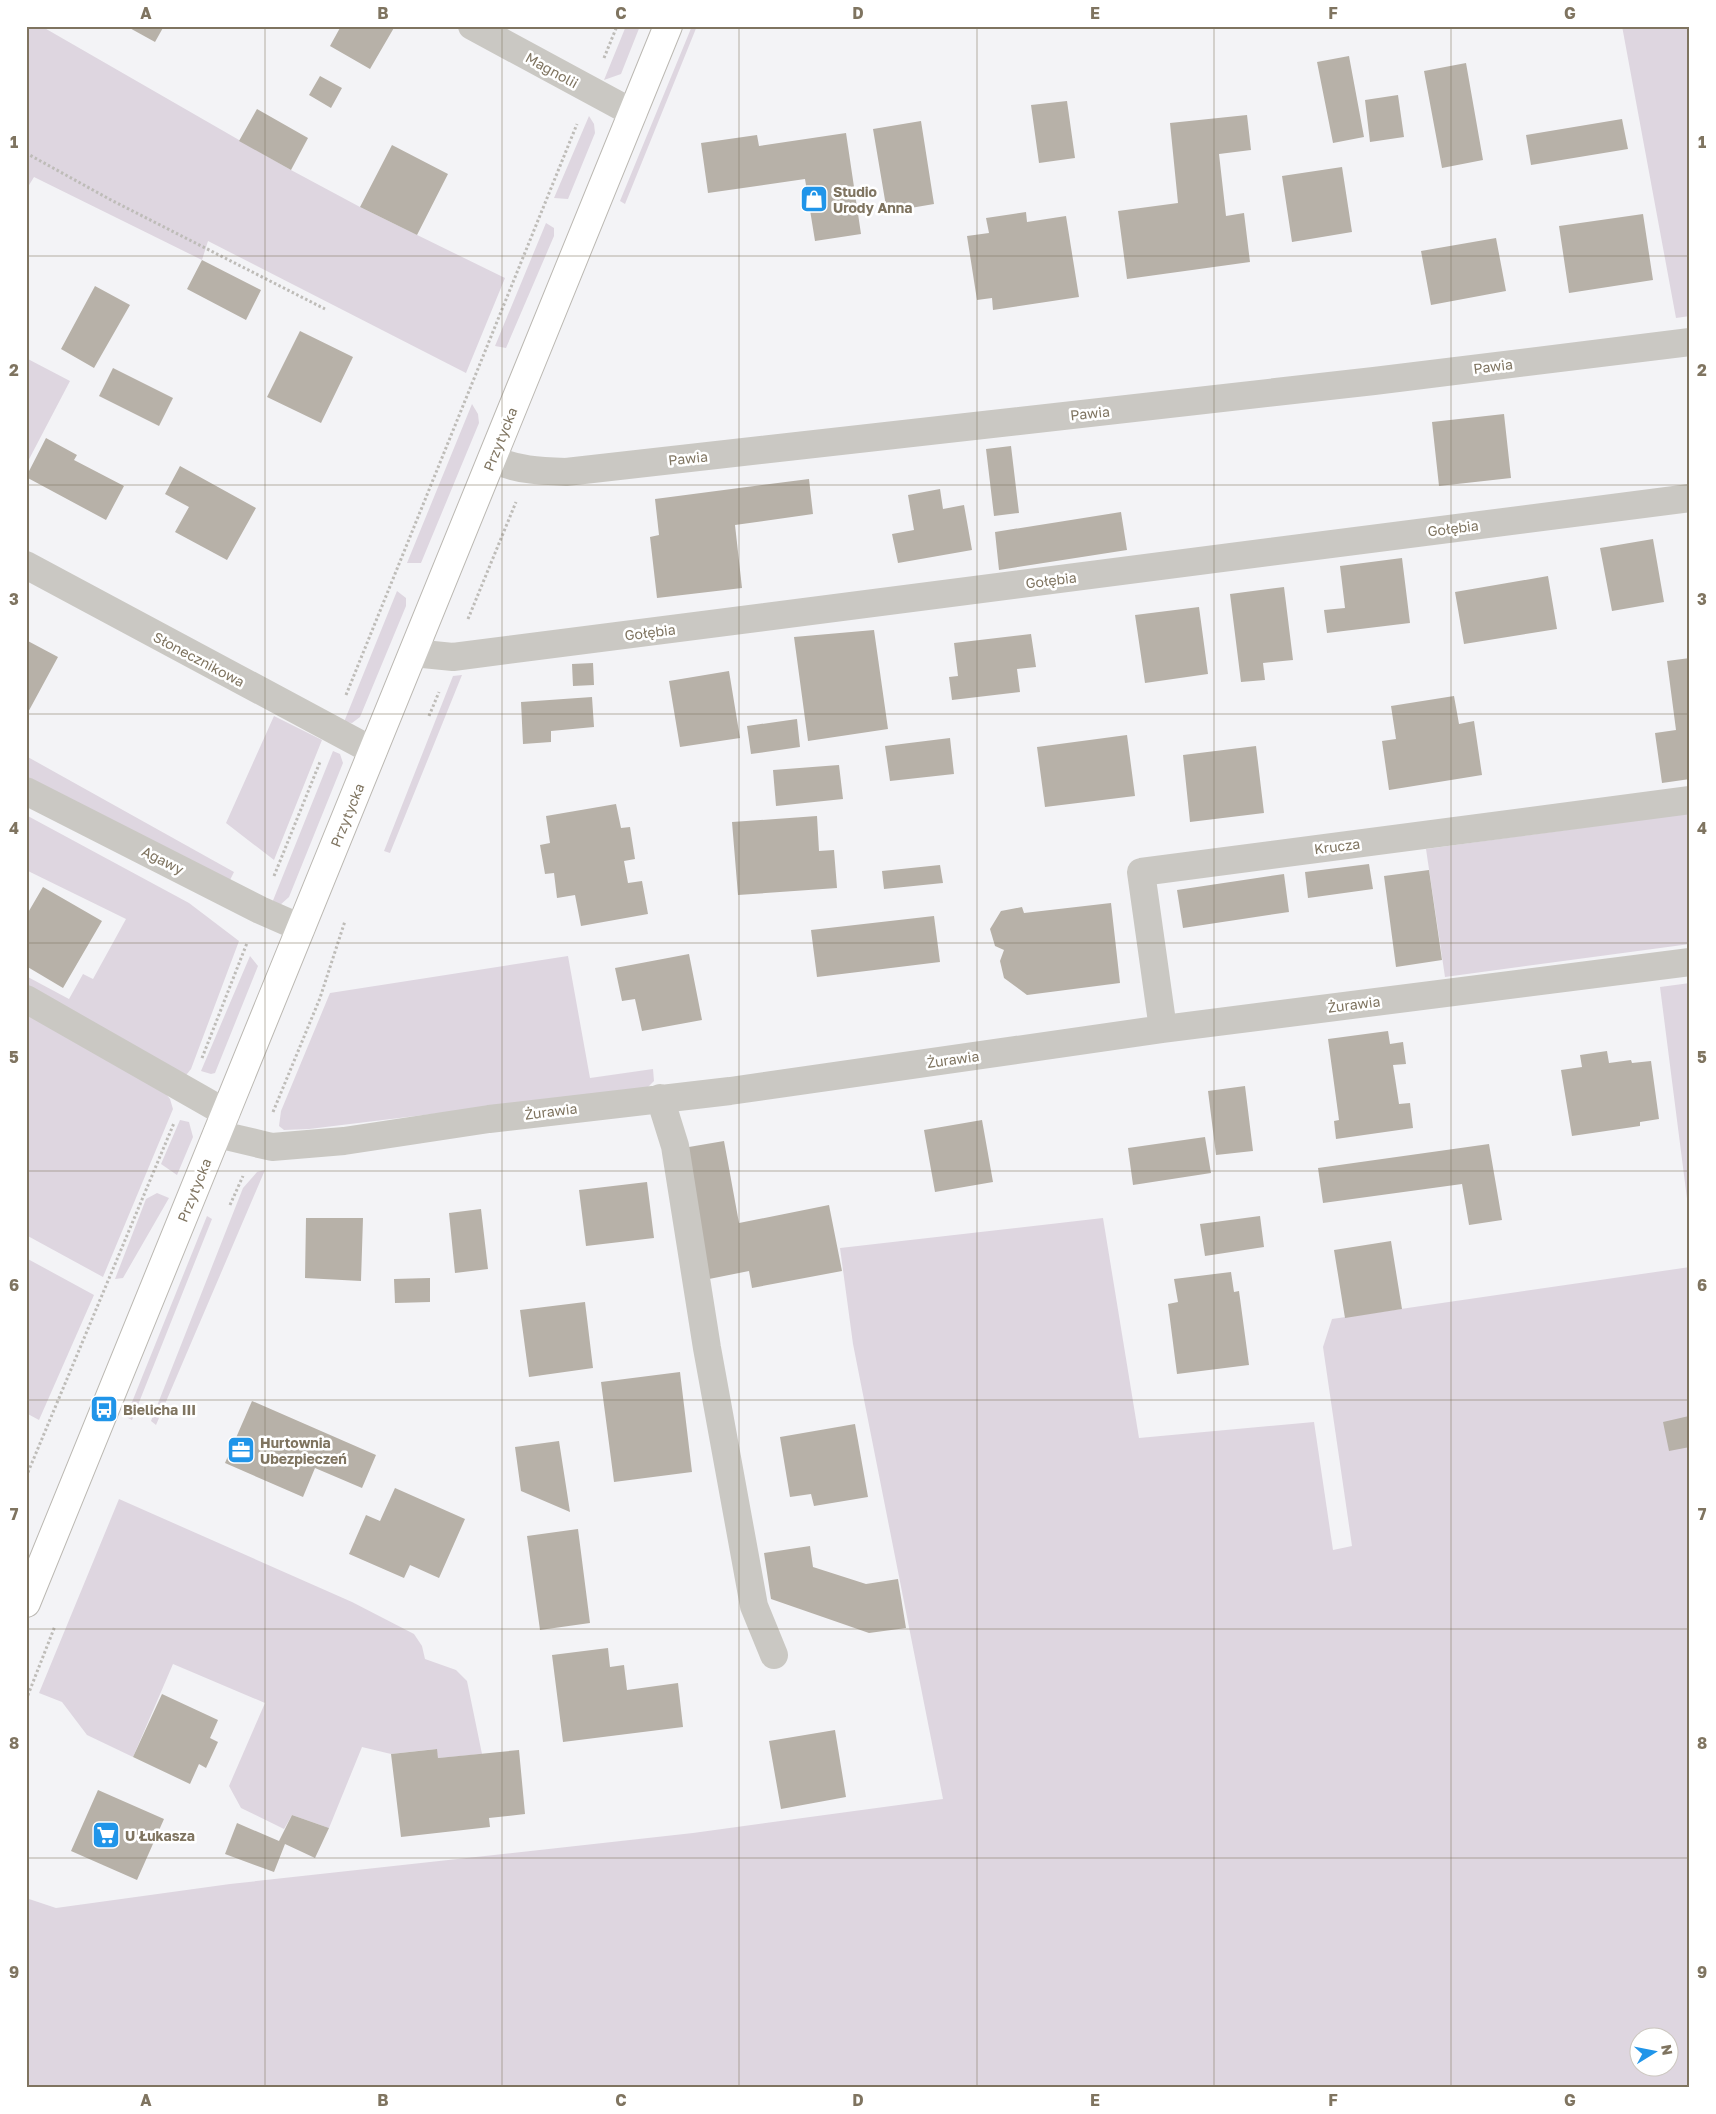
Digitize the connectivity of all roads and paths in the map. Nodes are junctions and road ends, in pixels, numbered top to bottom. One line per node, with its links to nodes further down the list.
1 (472, 26): 3 (street, Magnolii)
2 (668, 26): 3 (main road, Przytycka)
3 (634, 113): 7 (main road, Przytycka)
4 (26, 154): 5 (path)
5 (325, 309)
6 (1690, 342): 7 (street, Pawia)
7 (492, 459): 10 (main road, Przytycka)
8 (1690, 498): 10 (street, Gołębia)
9 (26, 566): 11 (street, Słonecznikowa)
10 (413, 653): 11 (main road, Przytycka)
11 (373, 751): 14 (main road, Przytycka)
12 (26, 791): 14 (street, Agawy)
13 (1690, 800): 17 (street, Krucza)
14 (301, 928): 19 (main road, Przytycka)
15 (1690, 962): 17 (street, Żurawia)
16 (26, 999): 19 (street, Żurawia)
17 (1163, 1029): 18 (street, Żurawia)
18 (660, 1098): 19 (street, Żurawia); 21 (street)
19 (221, 1123): 20 (main road, Przytycka)
20 (26, 1603)
21 (774, 1655)

